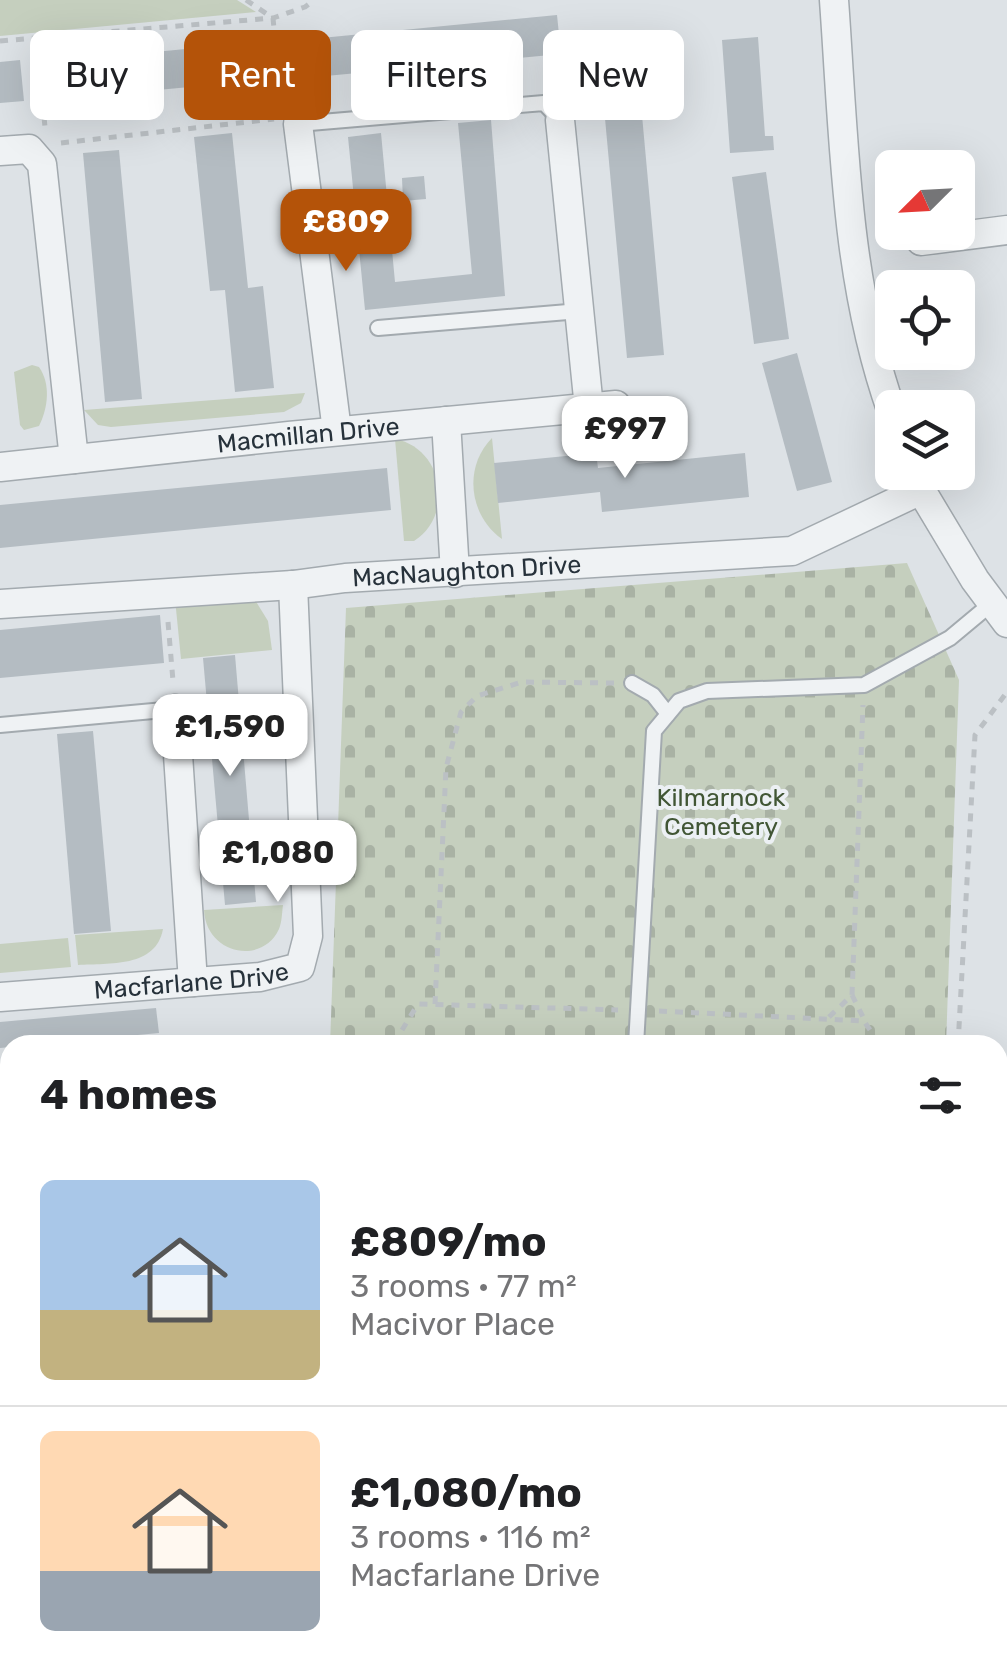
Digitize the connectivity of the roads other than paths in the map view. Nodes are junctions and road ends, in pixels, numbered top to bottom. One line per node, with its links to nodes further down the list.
1 (834, 0): 10 (street)
2 (543, 103): 4 (lane)
3 (560, 120): 8 (street)
4 (298, 124): 12 (street)
5 (0, 151): 13 (street)
6 (1007, 230): 7 (street)
7 (975, 234)
8 (580, 312): 9 (lane); 11 (street, Macmillan Drive)
9 (378, 328)
10 (884, 390)
11 (446, 421): 12 (street, Macmillan Drive); 17 (street)
12 (337, 431): 13 (street, Macmillan Drive)
13 (74, 459): 14 (street, Macmillan Drive)
14 (0, 467)
15 (902, 490): 17 (street, MacNaughton Drive)
16 (924, 490): 20 (street)
17 (455, 574): 18 (street, MacNaughton Drive)
18 (293, 585): 19 (street, MacNaughton Drive); 25 (street, Macfarlane Drive)
19 (0, 604)
20 (1000, 613): 23 (lane)
21 (632, 684): 23 (lane)
22 (175, 708): 24 (lane); 25 (street)
23 (668, 714): 27 (lane)
24 (0, 725)
25 (193, 982): 26 (street, Macfarlane Drive)
26 (0, 996)
27 (637, 1035)

